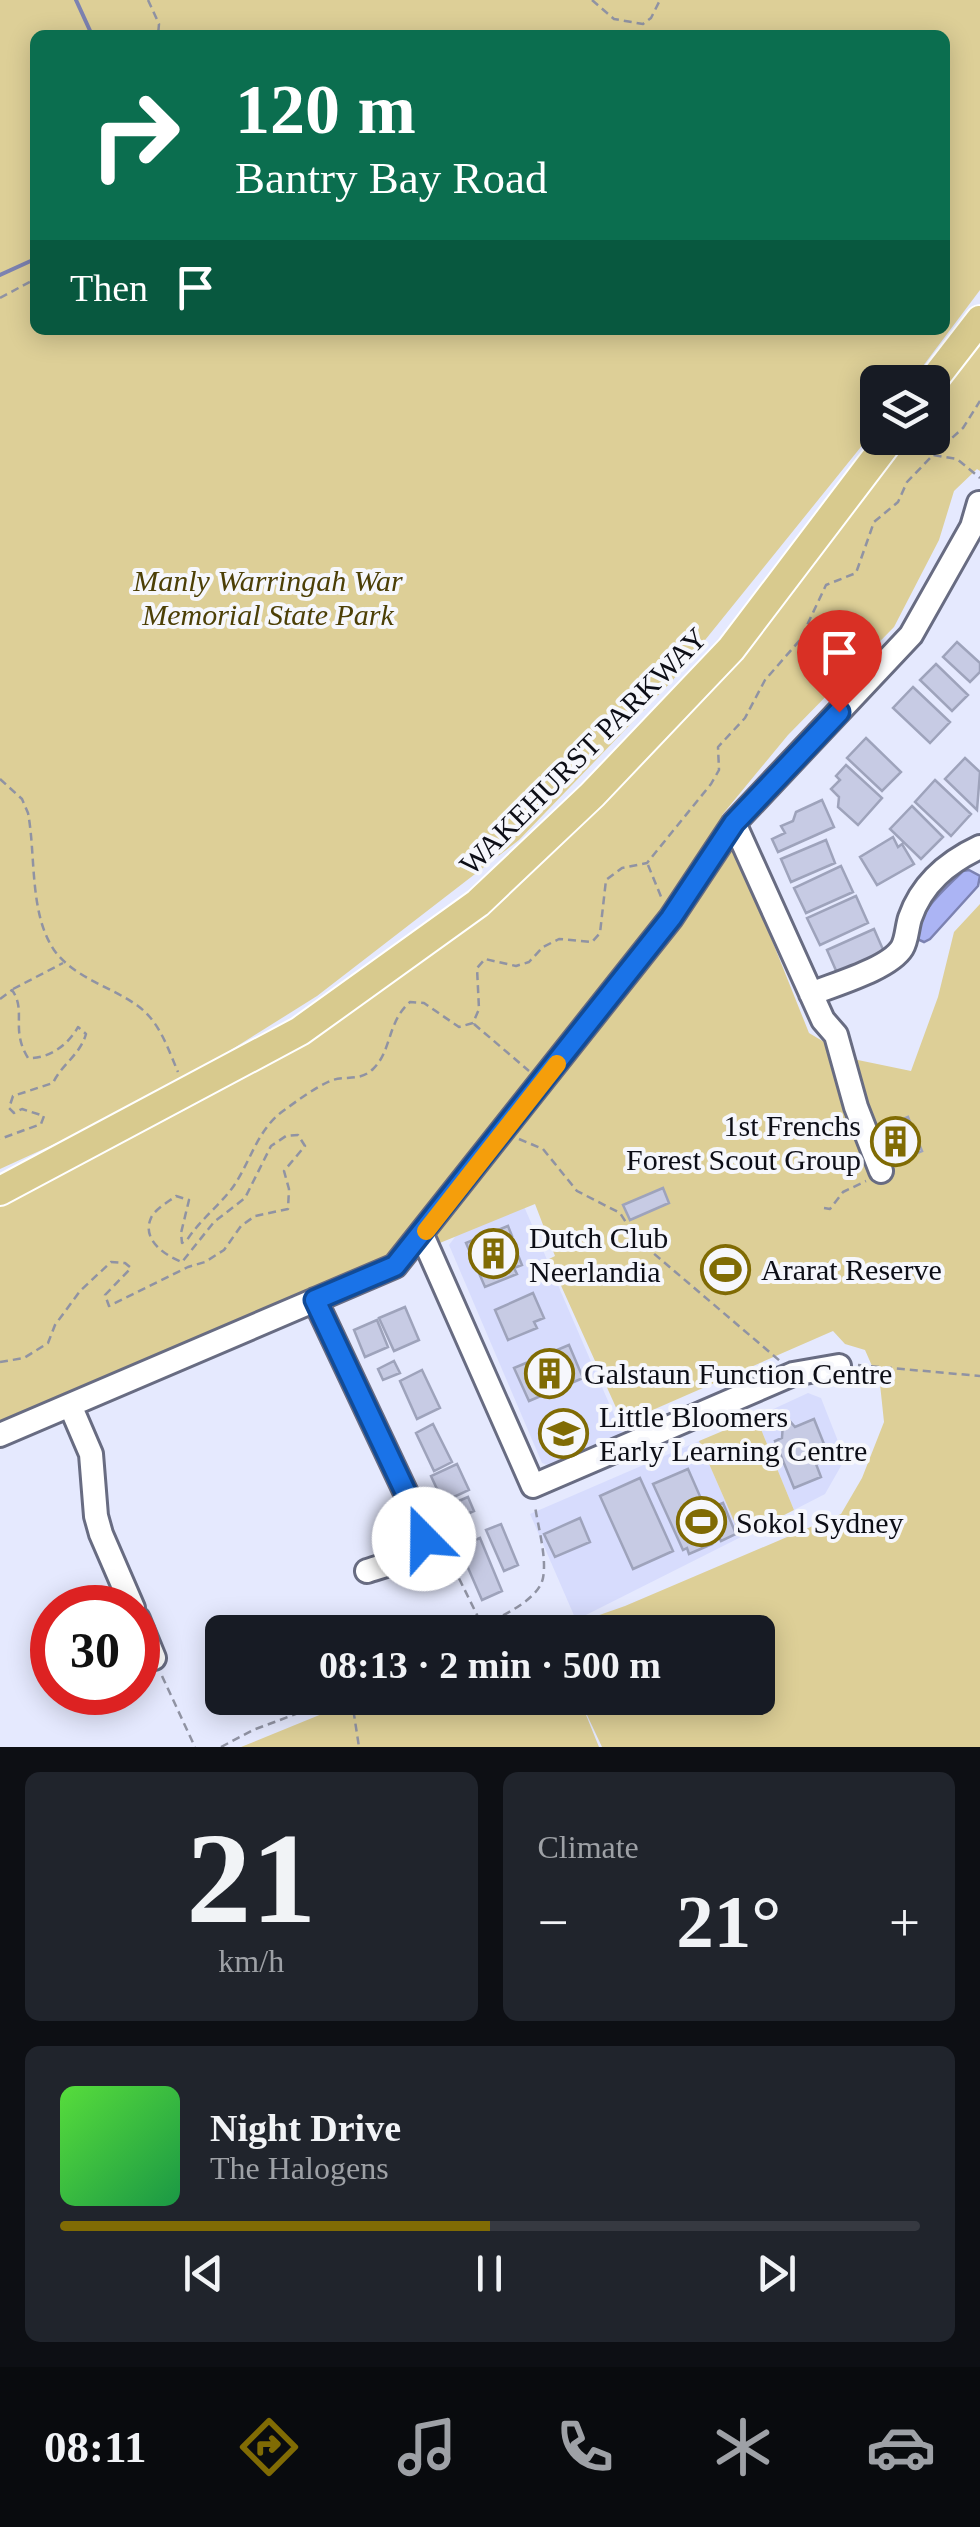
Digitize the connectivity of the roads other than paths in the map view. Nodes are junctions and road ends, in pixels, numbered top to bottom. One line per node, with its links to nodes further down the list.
1 (980, 320): 2 (main road)
2 (945, 365)
3 (877, 455): 10 (main road, WAKEHURST PARKWAY)
4 (980, 503): 5 (street)
5 (976, 528): 6 (street)
6 (734, 823): 8 (street); 11 (street)
7 (980, 847): 8 (street)
8 (811, 994): 9 (street)
9 (881, 1171)
10 (0, 1191)
11 (422, 1236): 12 (street); 13 (street)
12 (315, 1300): 14 (street); 16 (street)
13 (839, 1366)
14 (70, 1405): 15 (street); 17 (street)
15 (0, 1434)
16 (368, 1571)
17 (122, 1585)

